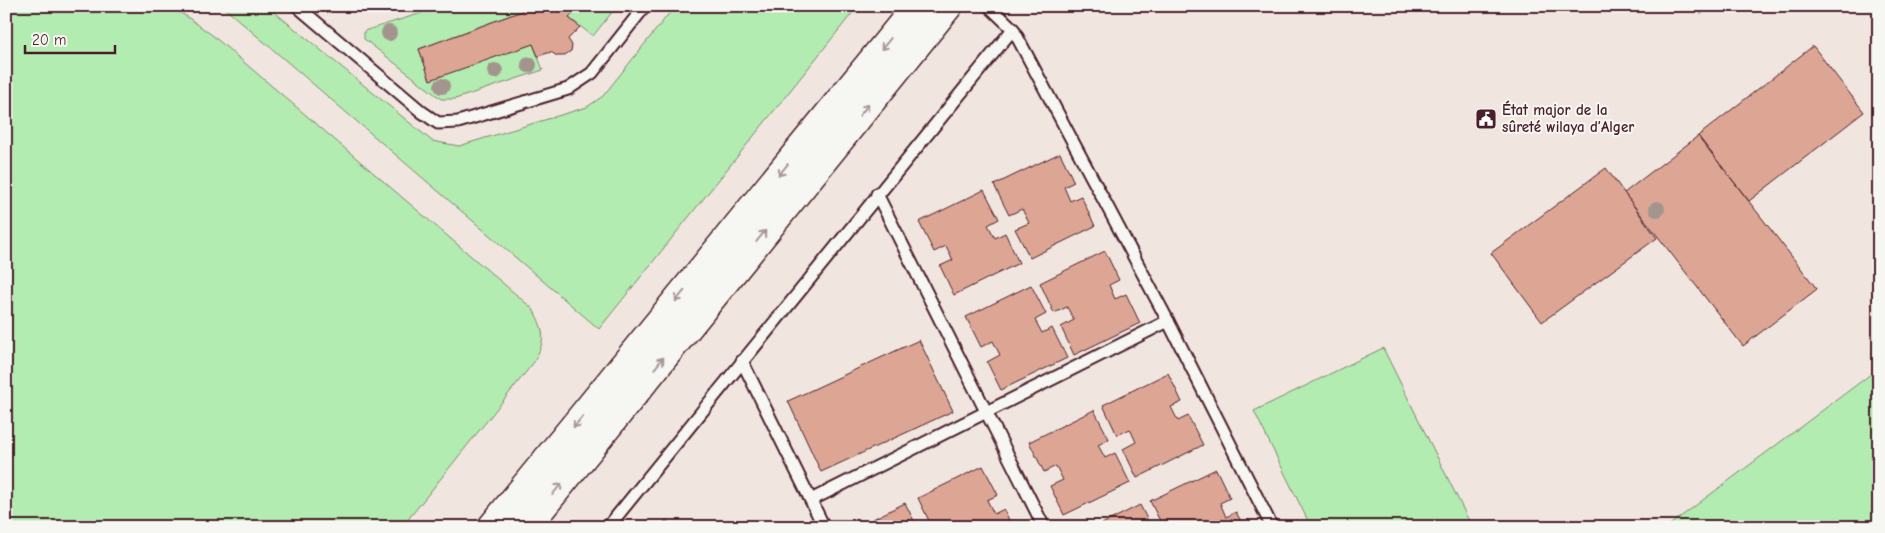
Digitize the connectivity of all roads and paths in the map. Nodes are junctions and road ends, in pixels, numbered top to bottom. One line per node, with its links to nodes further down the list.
1 (297, 6): 2 (lane)
2 (645, 6)
3 (917, 6): 12 (main road, one-way to 12)
4 (948, 6): 13 (main road, one-way to 4)
5 (989, 6): 6 (lane)
6 (1013, 29): 7 (lane); 8 (lane)
7 (877, 194): 9 (lane); 10 (lane)
8 (1168, 322): 10 (lane); 17 (lane)
9 (742, 360): 11 (lane); 14 (lane)
10 (987, 413): 11 (lane); 16 (lane)
11 (811, 500): 15 (lane)
12 (492, 527)
13 (526, 527)
14 (608, 527)
15 (824, 527)
16 (1044, 527)
17 (1272, 527)

